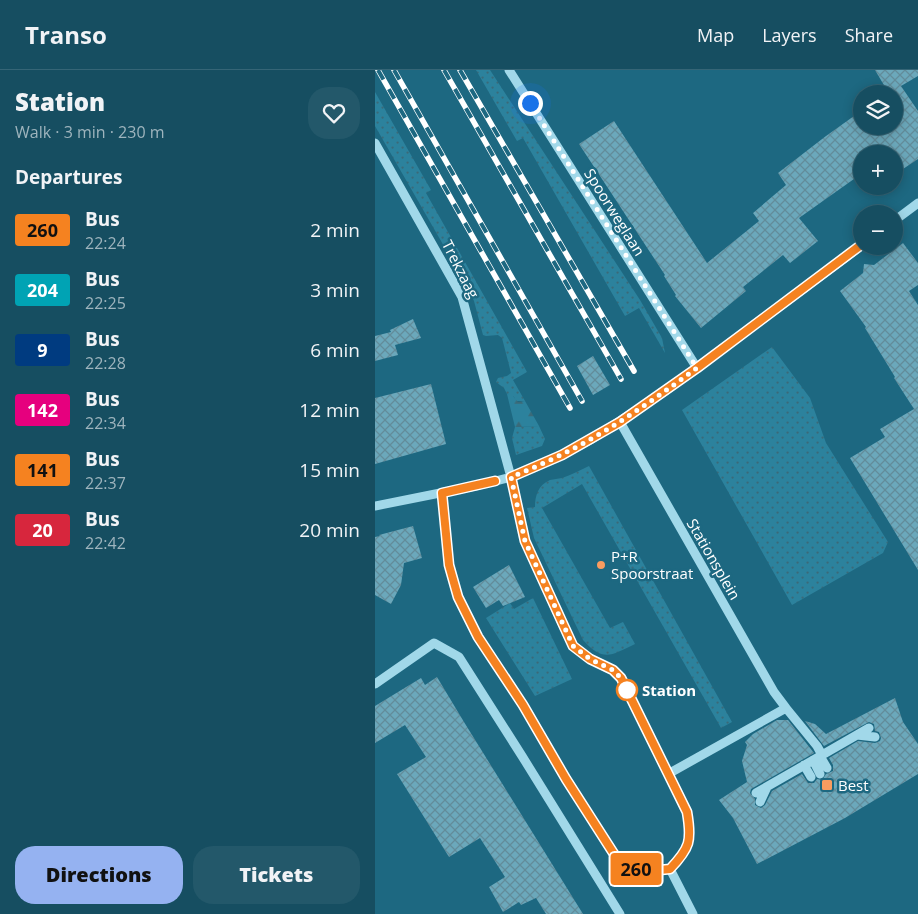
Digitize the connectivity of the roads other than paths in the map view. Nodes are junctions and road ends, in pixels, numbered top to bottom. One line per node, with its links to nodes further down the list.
1 (509, 70): 6 (street, Spoorweglaan)
2 (375, 143): 8 (street, Trekzaag)
3 (918, 203): 4 (street)
4 (903, 215)
5 (853, 252): 6 (street)
6 (697, 368): 7 (street)
7 (620, 422): 8 (street); 12 (street, Stationsplein)
8 (511, 477): 9 (street); 18 (street, Trekzaag)
9 (442, 493): 10 (street); 22 (street)
10 (375, 506)
11 (375, 684): 23 (street)
12 (786, 708): 16 (street, Stationsplein); 18 (street)
13 (869, 728): 14 (street)
14 (857, 734): 15 (street); 16 (street)
15 (875, 737)
16 (815, 759): 17 (street, Stationsplein); 19 (street)
17 (819, 773)
18 (669, 774): 22 (street, Trekzaag)
19 (767, 786): 20 (street); 21 (street)
20 (756, 793)
21 (760, 802)
22 (670, 869): 24 (street)
23 (620, 914)
24 (693, 914)

